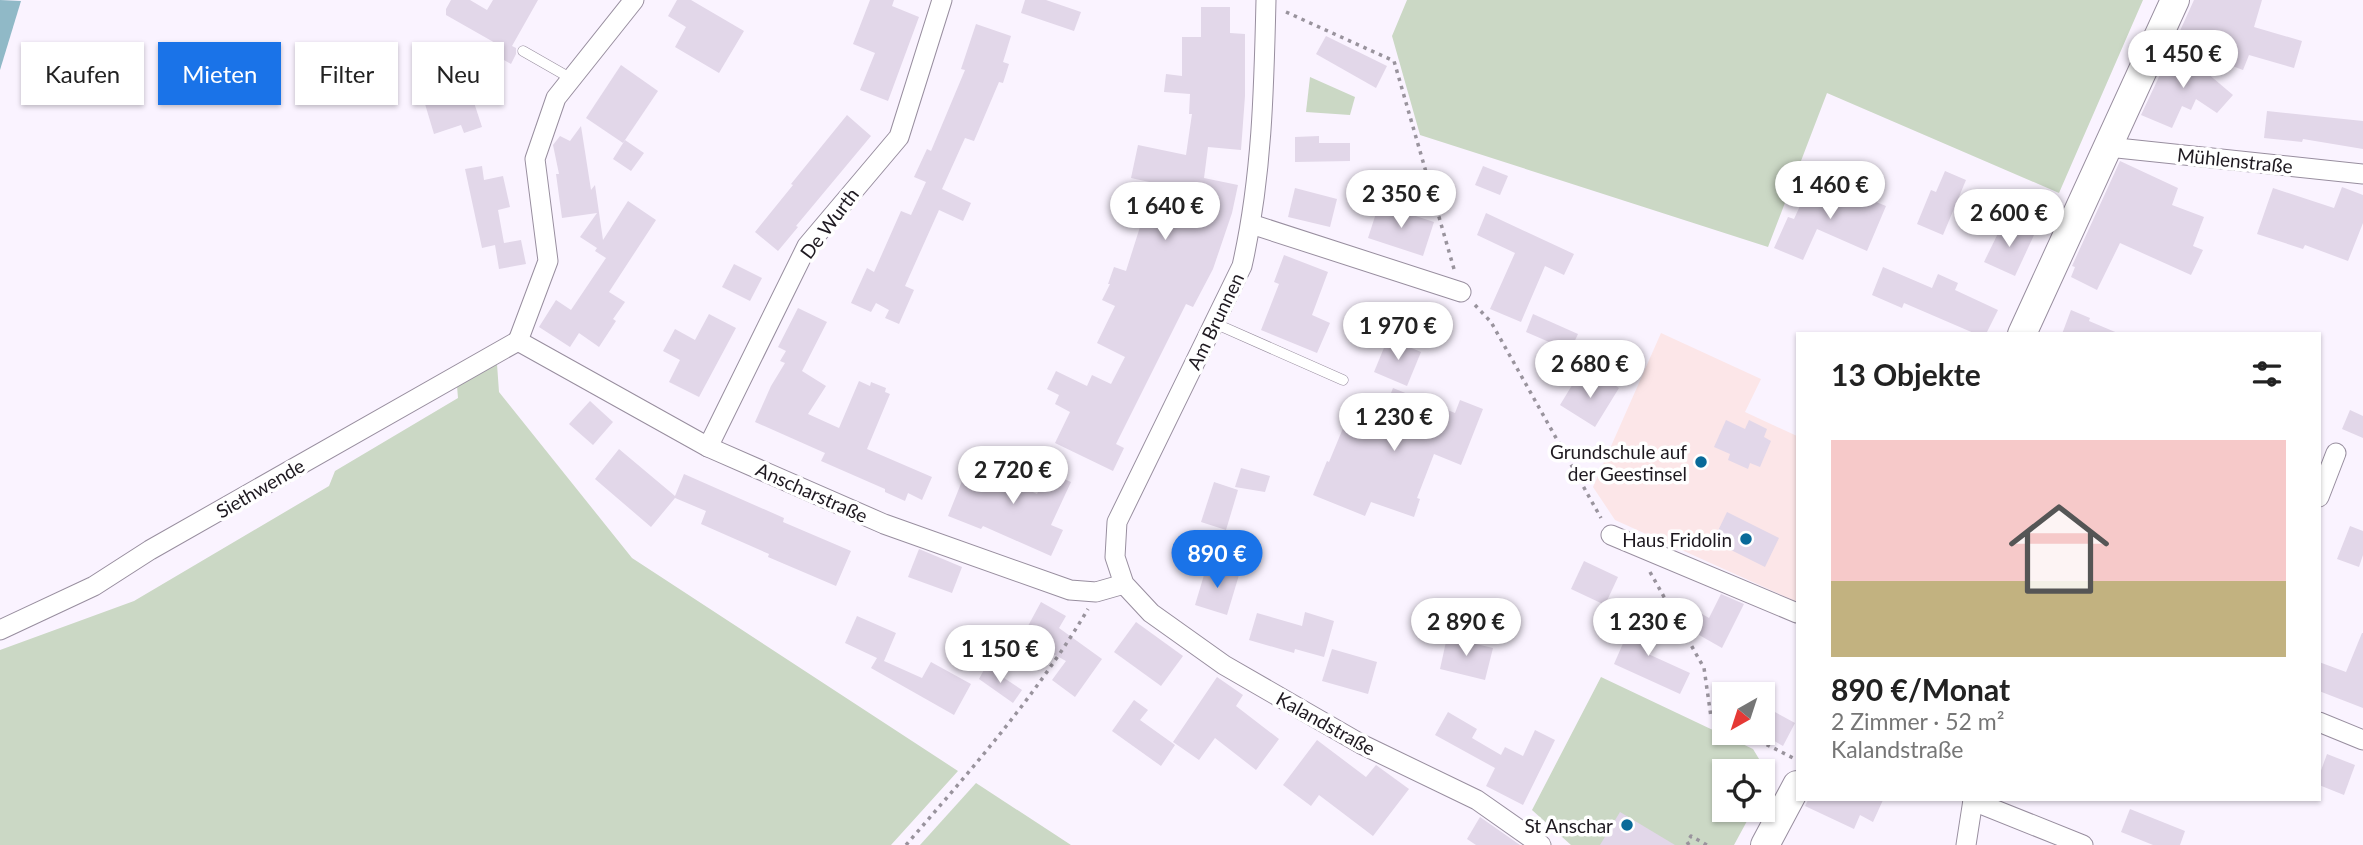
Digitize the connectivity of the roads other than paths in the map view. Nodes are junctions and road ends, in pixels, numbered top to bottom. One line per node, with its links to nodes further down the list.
1 (634, 0): 6 (street)
2 (942, 0): 15 (street, De Wurth)
3 (2175, 0): 7 (street)
4 (1266, 1): 9 (street, Am Brunnen)
5 (523, 51): 6 (lane)
6 (572, 79): 13 (street)
7 (2108, 147): 8 (street, Mühlenstraße); 12 (street)
8 (2363, 174)
9 (1251, 225): 10 (street); 11 (street, Am Brunnen)
10 (1461, 292)
11 (1214, 323): 14 (lane); 19 (street, Am Brunnen)
12 (2023, 332)
13 (518, 341): 15 (street, Anscharstraße); 21 (street, Siethwende)
14 (1343, 380)
15 (708, 447): 19 (street, Anscharstraße)
16 (2336, 453): 17 (street)
17 (2321, 493)
18 (1611, 535): 20 (street)
19 (1124, 584): 27 (street, Kalandstraße)
20 (1796, 613)
21 (0, 630)
22 (2321, 723): 23 (street)
23 (2363, 740)
24 (1796, 787): 28 (street)
25 (1973, 801): 29 (street)
26 (1975, 801): 30 (street)
27 (1541, 845)
28 (1765, 845)
29 (1966, 845)
30 (2083, 845)

